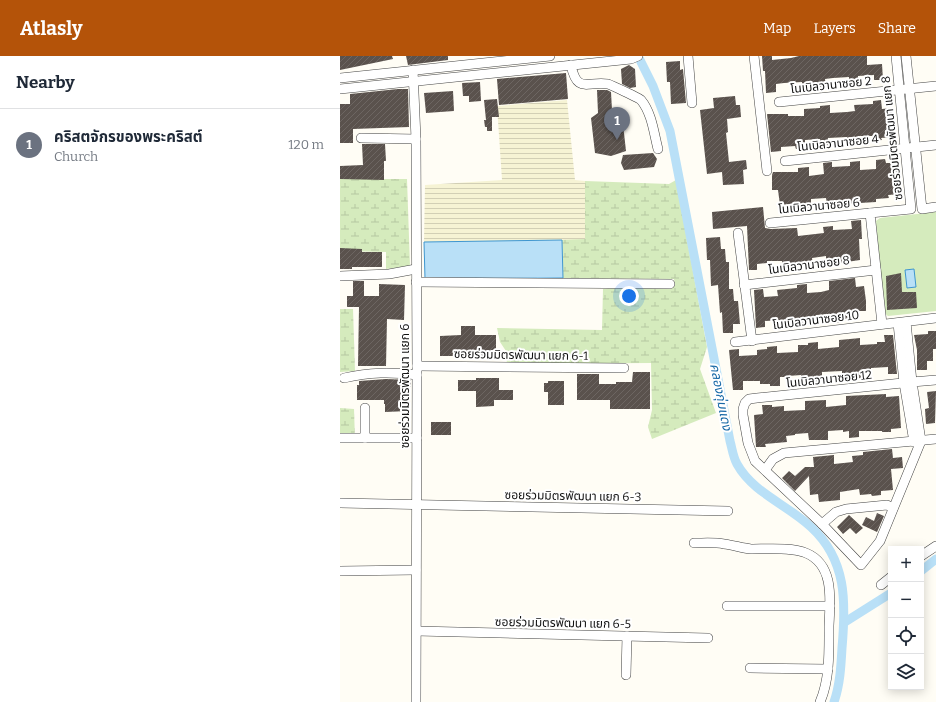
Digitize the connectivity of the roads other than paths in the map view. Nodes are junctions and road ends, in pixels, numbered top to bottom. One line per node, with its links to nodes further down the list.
1 (550, 56): 6 (street)
2 (688, 56): 18 (street)
3 (754, 56): 26 (street)
4 (896, 56): 16 (street, ซอยร่วมมิตรพัฒนา แยก 8)
5 (906, 56): 14 (street, ซอยร่วมมิตรพัฒนา แยก 8)
6 (511, 58): 9 (street); 10 (street)
7 (634, 58): 8 (street)
8 (571, 65): 10 (street); 24 (street)
9 (413, 70): 11 (street); 12 (street, ซอยร่วมมิตรพัฒนา แยก 6)
10 (514, 71): 12 (street)
11 (340, 78)
12 (414, 82): 15 (street); 20 (street, ซอยร่วมมิตรพัฒนา แยก 6)
13 (936, 86): 14 (street, โนเบิลวานาซอย 2)
14 (910, 88): 16 (street, โนเบิลวานาซอย 2); 22 (street, ซอยร่วมมิตรพัฒนา แยก 8)
15 (340, 89)
16 (900, 90): 17 (street, โนเบิลวานาซอย 2); 23 (street, ซอยร่วมมิตรพัฒนา แยก 8)
17 (779, 102)
18 (692, 103)
19 (361, 138): 20 (street)
20 (416, 139): 33 (street, ซอยร่วมมิตรพัฒนา แยก 6)
21 (936, 144): 22 (street, โนเบิลวานาซอย 4)
22 (916, 147): 23 (street, โนเบิลวานาซอย 4); 28 (street, ซอยร่วมมิตรพัฒนา แยก 8)
23 (906, 148): 25 (street, โนเบิลวานาซอย 4); 29 (street, ซอยร่วมมิตรพัฒนา แยก 8)
24 (658, 149)
25 (785, 161)
26 (767, 171)
27 (936, 207): 28 (street)
28 (922, 209): 29 (street)
29 (912, 210): 30 (street, ซอยร่วมมิตรพัฒนา แยก 8)
30 (870, 213): 31 (street, โนเบิลวานาซอย 6); 34 (street)
31 (770, 223)
32 (738, 233): 38 (street)
33 (416, 269): 35 (street); 36 (street, ซอยร่วมมิตรพัฒนา แยก 6)
34 (876, 270): 38 (street, โนเบิลวานาซอย 8); 41 (street)
35 (340, 276)
36 (416, 282): 37 (street); 45 (street, ซอยร่วมมิตรพัฒนา แยก 6)
37 (670, 284)
38 (744, 285): 42 (street)
39 (936, 318): 40 (street, โนเบิลวานาซอย 10)
40 (902, 322): 41 (street, โนเบิลวานาซอย 10); 48 (street)
41 (882, 324): 42 (street, โนเบิลวานาซอย 10)
42 (752, 340): 43 (street, โนเบิลวานาซอย 10)
43 (736, 342)
44 (624, 368): 45 (street, ซอยร่วมมิตรพัฒนา แยก 6-1)
45 (417, 370): 46 (street, ซอยร่วมมิตรพัฒนา แยก 6-1); 52 (street, ซอยร่วมมิตรพัฒนา แยก 6)
46 (344, 378)
47 (936, 380): 48 (street, โนเบิลวานาซอย 12)
48 (908, 383): 54 (street); 55 (street, โนเบิลวานาซอย 12)
49 (365, 408): 51 (street)
50 (340, 438): 51 (street)
51 (365, 438): 52 (street)
52 (417, 438): 57 (street, ซอยร่วมมิตรพัฒนา แยก 6)
53 (936, 439): 54 (street)
54 (917, 442): 55 (street); 58 (street)
55 (765, 470): 60 (street)
56 (340, 503): 57 (street, ซอยร่วมมิตรพัฒนา แยก 6-3)
57 (417, 505): 59 (street, ซอยร่วมมิตรพัฒนา แยก 6-3); 64 (street, ซอยร่วมมิตรพัฒนา แยก 6)
58 (893, 508): 60 (street); 60 (street)
59 (728, 511)
60 (822, 524)
61 (694, 543): 69 (street)
62 (936, 546): 63 (street)
63 (924, 554)
64 (416, 570): 65 (street); 70 (street, ซอยร่วมมิตรพัฒนา แยก 6)
65 (340, 571)
66 (888, 579): 67 (street)
67 (881, 585)
68 (727, 606): 69 (street)
69 (830, 606): 74 (street)
70 (416, 631): 71 (street, ซอยร่วมมิตรพัฒนา แยก 6-5); 76 (street, ซอยร่วมมิตรพัฒนา แยก 6)
71 (627, 636): 72 (street, ซอยร่วมมิตรพัฒนา แยก 6-5); 75 (street)
72 (708, 638)
73 (750, 668): 74 (street)
74 (828, 669): 77 (street)
75 (626, 675)
76 (416, 702)
77 (820, 702)

